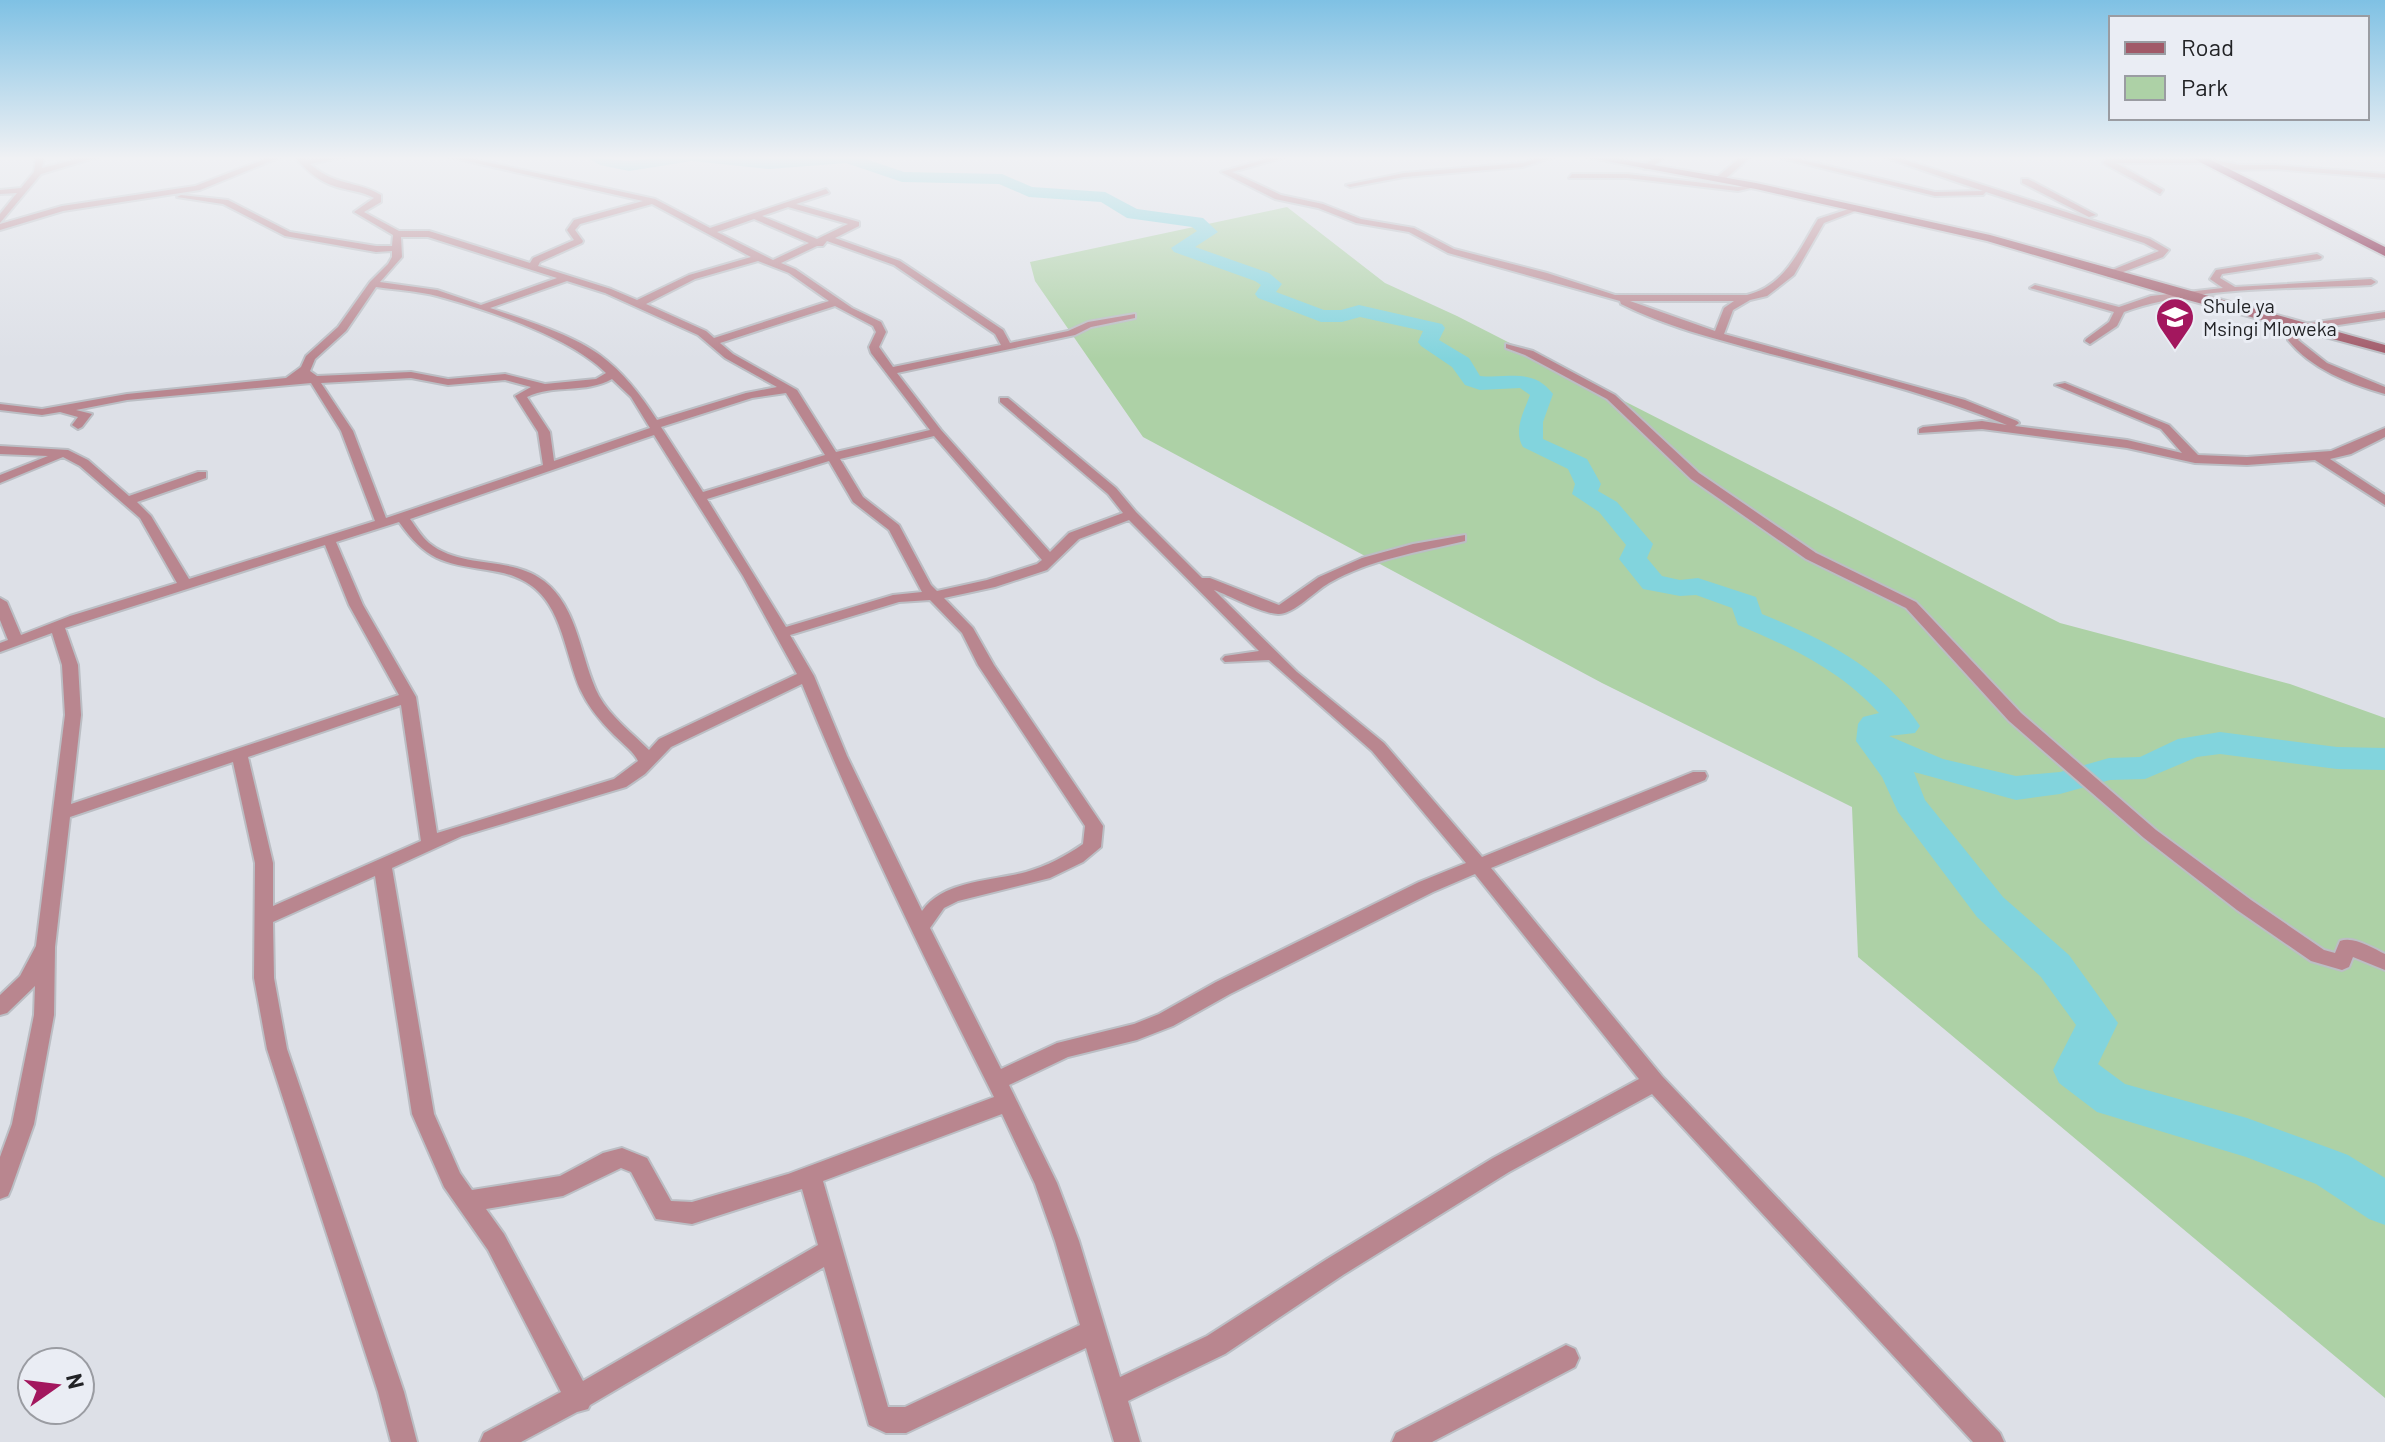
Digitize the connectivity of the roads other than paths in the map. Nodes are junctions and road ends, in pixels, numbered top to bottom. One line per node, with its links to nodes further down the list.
1 (269, 224): 16 (street)
2 (375, 224): 16 (street)
3 (575, 224): 22 (street)
4 (698, 224): 14 (street)
5 (733, 224): 14 (street)
6 (778, 224): 17 (street)
7 (855, 224): 17 (street)
8 (1378, 224): 31 (street)
9 (1819, 224): 30 (street)
10 (1928, 224): 23 (main road)
11 (2097, 224): 15 (street)
12 (2108, 224): 15 (street)
13 (2331, 224): 18 (highway)
14 (711, 231): 20 (street)
15 (2125, 233): 23 (street)
16 (397, 241): 22 (street); 26 (street)
17 (825, 241): 21 (street); 42 (street)
18 (2385, 252)
19 (2317, 257): 28 (street)
20 (759, 258): 21 (street); 33 (street)
21 (774, 263): 32 (street)
22 (532, 268): 24 (street)
23 (2110, 274): 29 (main road)
24 (566, 278): 33 (street); 34 (street)
25 (2371, 282): 28 (street)
26 (373, 284): 34 (street); 47 (street)
27 (2035, 288): 35 (street)
28 (2231, 289): 29 (street)
29 (2185, 295): 35 (street); 38 (main road)
30 (1747, 298): 31 (street); 39 (street)
31 (1620, 299): 39 (street)
32 (837, 302): 41 (street); 45 (street)
33 (636, 305): 41 (street)
34 (483, 307): 46 (street)
35 (2120, 310): 40 (street)
36 (2385, 315): 38 (street)
37 (1131, 316): 42 (street)
38 (2301, 327): 44 (main road); 51 (street)
39 (1718, 336): 58 (street)
40 (2090, 341)
41 (712, 342): 50 (street)
42 (1007, 346): 45 (street)
43 (1510, 346): 101 (street)
44 (2385, 349)
45 (891, 371): 59 (street)
46 (615, 373): 49 (street); 56 (street)
47 (310, 374): 49 (street); 54 (street); 75 (street)
48 (2061, 385): 66 (street)
49 (539, 387): 67 (street)
50 (788, 389): 56 (street); 64 (street)
51 (2385, 391)
52 (1004, 400): 73 (street)
53 (0, 407): 54 (street)
54 (49, 411): 55 (street)
55 (78, 425)
56 (655, 427): 67 (street); 70 (street)
57 (1923, 431): 58 (street)
58 (2029, 431): 66 (street)
59 (937, 432): 64 (street); 78 (street)
60 (2379, 435): 61 (street); 65 (street)
61 (2385, 448)
62 (0, 450): 63 (street)
63 (64, 453): 69 (street); 71 (street)
64 (831, 457): 70 (street); 81 (street)
65 (2319, 457): 66 (street); 72 (street)
66 (2195, 459)
67 (549, 467): 74 (street)
68 (202, 475): 71 (street)
69 (0, 479)
70 (699, 497): 84 (street)
71 (127, 501): 80 (street)
72 (2385, 501)
73 (1131, 515): 78 (street); 79 (street)
74 (402, 517): 75 (street); 92 (street)
75 (382, 523): 77 (street)
76 (1460, 538): 79 (street)
77 (329, 540): 80 (street); 90 (street)
78 (1050, 560): 81 (street)
79 (1193, 575): 87 (street)
80 (186, 586): 83 (street)
81 (933, 596): 84 (street); 99 (street)
82 (0, 602): 85 (street)
83 (57, 626): 85 (street); 94 (street)
84 (782, 633): 89 (street)
85 (16, 642): 86 (street)
86 (0, 648)
87 (1273, 656): 88 (street); 97 (street)
88 (1230, 659)
89 (806, 676): 92 (street); 99 (street)
90 (408, 697): 91 (street); 95 (street)
91 (239, 754): 94 (street); 98 (street)
92 (648, 759): 95 (street)
93 (1699, 776): 97 (street)
94 (60, 814): 100 (street)
95 (430, 844): 96 (street)
96 (382, 865): 98 (street); 107 (street)
97 (1478, 865): 103 (street); 104 (street)
98 (264, 918): 113 (street)
99 (921, 927): 104 (street)
100 (46, 946): 102 (street); 106 (street)
101 (2385, 962)
102 (0, 1007)
103 (1654, 1082): 111 (street); 117 (street)
104 (1002, 1091): 105 (street); 109 (street)
105 (810, 1176): 107 (street); 108 (street)
106 (0, 1189)
107 (467, 1201): 112 (street)
108 (829, 1251): 109 (street); 112 (street)
109 (1092, 1332): 111 (street)
110 (1566, 1358): 116 (street)
111 (1113, 1394): 115 (street)
112 (579, 1400): 114 (street)
113 (404, 1442)
114 (493, 1442)
115 (1127, 1442)
116 (1405, 1442)
117 (1991, 1442)

